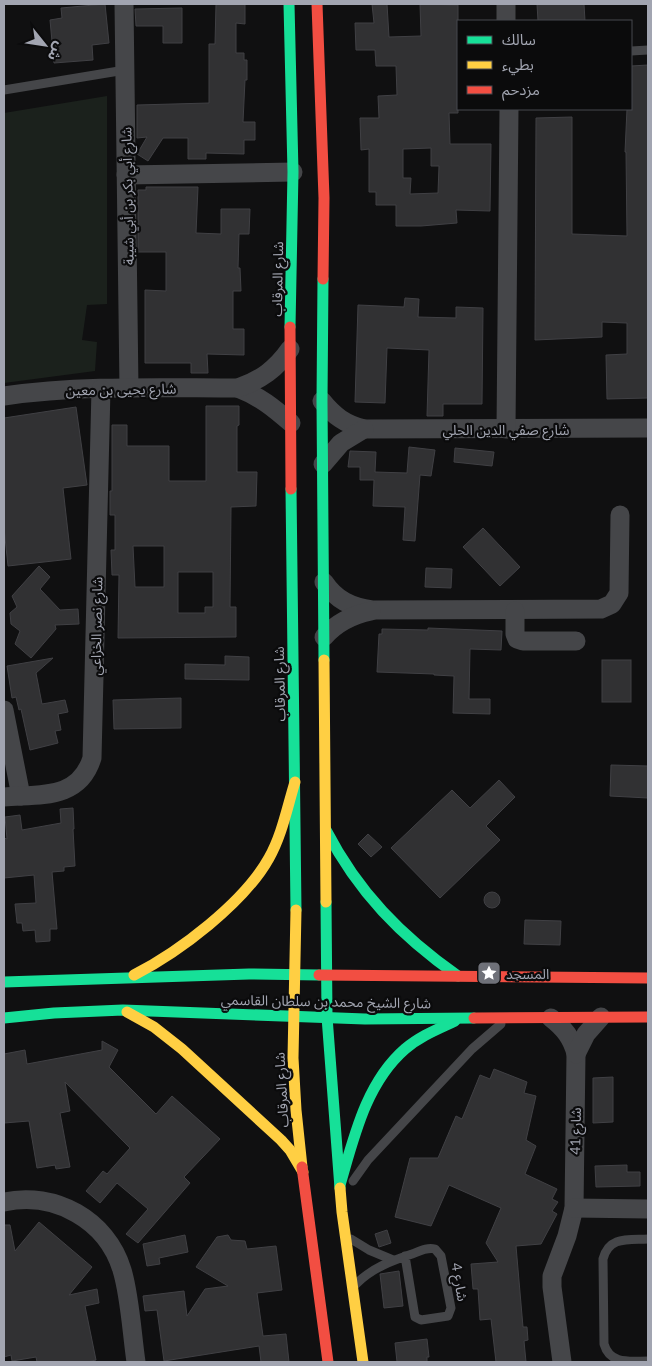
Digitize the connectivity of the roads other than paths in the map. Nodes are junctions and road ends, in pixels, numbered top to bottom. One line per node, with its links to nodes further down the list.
1 (124, 4): 8 (street, شارع أبي بكر بن أبي شيبة)
2 (289, 4): 11 (main road, شارع المرقاب)
3 (317, 4): 18 (main road)
4 (506, 4): 5 (street)
5 (506, 20)
6 (648, 50): 7 (lane)
7 (632, 51)
8 (125, 70): 9 (lane); 12 (street, شارع أبي بكر بن أبي شيبة)
9 (4, 90)
10 (508, 110): 20 (street)
11 (294, 172): 12 (street); 13 (main road, شارع المرقاب)
12 (126, 175): 16 (street, شارع أبي بكر بن أبي شيبة)
13 (290, 349): 14 (street, شارع يحيى بن معين); 19 (main road, شارع المرقاب)
14 (238, 388): 16 (street, شارع يحيى بن معين); 19 (street, شارع يحيى بن معين)
15 (101, 389): 16 (street, شارع يحيى بن معين); 17 (street, شارع يحيى بن معين); 32 (street, شارع نصر الخزاعي)
16 (129, 389)
17 (4, 396)
18 (322, 400): 22 (street, شارع صفي الدين الحلي); 23 (main road)
19 (291, 423): 31 (main road, شارع المرقاب)
20 (506, 428): 21 (street, شارع صفي الدين الحلي); 22 (street, شارع صفي الدين الحلي)
21 (648, 428)
22 (364, 429): 23 (street, شارع صفي الدين الحلي)
23 (323, 464): 25 (main road)
24 (620, 515): 27 (street)
25 (324, 582): 26 (street); 28 (main road)
26 (372, 610): 27 (street); 28 (street)
27 (515, 611): 29 (street)
28 (324, 637): 33 (main road)
29 (576, 641)
30 (4, 710): 32 (street)
31 (295, 782): 34 (main road, شارع المرقاب); 37 (main road)
32 (13, 797)
33 (326, 830): 35 (main road); 36 (main road)
34 (296, 975): 35 (main road, شارع الشيخ محمد بن سلطان القاسمي); 37 (main road, شارع الشيخ محمد بن سلطان القاسمي); 41 (main road, شارع المرقاب)
35 (327, 975): 36 (main road, شارع الشيخ محمد بن سلطان القاسمي); 43 (main road)
36 (458, 976): 38 (main road, شارع الشيخ محمد بن سلطان القاسمي)
37 (130, 977): 39 (main road, شارع الشيخ محمد بن سلطان القاسمي)
38 (648, 978)
39 (4, 982)
40 (123, 1010): 41 (main road, شارع الشيخ محمد بن سلطان القاسمي); 46 (main road, شارع الشيخ محمد بن سلطان القاسمي); 50 (main road)
41 (294, 1016): 43 (main road, شارع الشيخ محمد بن سلطان القاسمي); 50 (main road, شارع المرقاب)
42 (512, 1016): 47 (main road, شارع الشيخ محمد بن سلطان القاسمي); 48 (main road, شارع الشيخ محمد بن سلطان القاسمي); 55 (lane)
43 (327, 1017): 47 (main road, شارع الشيخ محمد بن سلطان القاسمي); 51 (main road)
44 (601, 1017): 45 (main road, شارع الشيخ محمد بن سلطان القاسمي); 48 (main road, شارع الشيخ محمد بن سلطان القاسمي); 49 (street, شارع 41)
45 (648, 1017)
46 (4, 1018)
47 (463, 1018): 51 (main road)
48 (551, 1018): 49 (street, شارع 41)
49 (576, 1054): 53 (street, شارع 41)
50 (303, 1172): 63 (main road, شارع المرقاب)
51 (340, 1185): 55 (main road)
52 (4, 1202): 62 (street)
53 (574, 1208): 54 (street); 65 (street, شارع 41)
54 (648, 1209)
55 (342, 1212): 56 (main road)
56 (346, 1235): 59 (lane); 60 (main road)
57 (648, 1239): 61 (lane)
58 (405, 1256): 58 (lane, شارع 4); 59 (lane, شارع 4)
59 (393, 1260): 60 (lane, شارع 4)
60 (353, 1287): 64 (main road)
61 (648, 1361)
62 (136, 1362)
63 (328, 1362)
64 (362, 1362)
65 (562, 1362)

